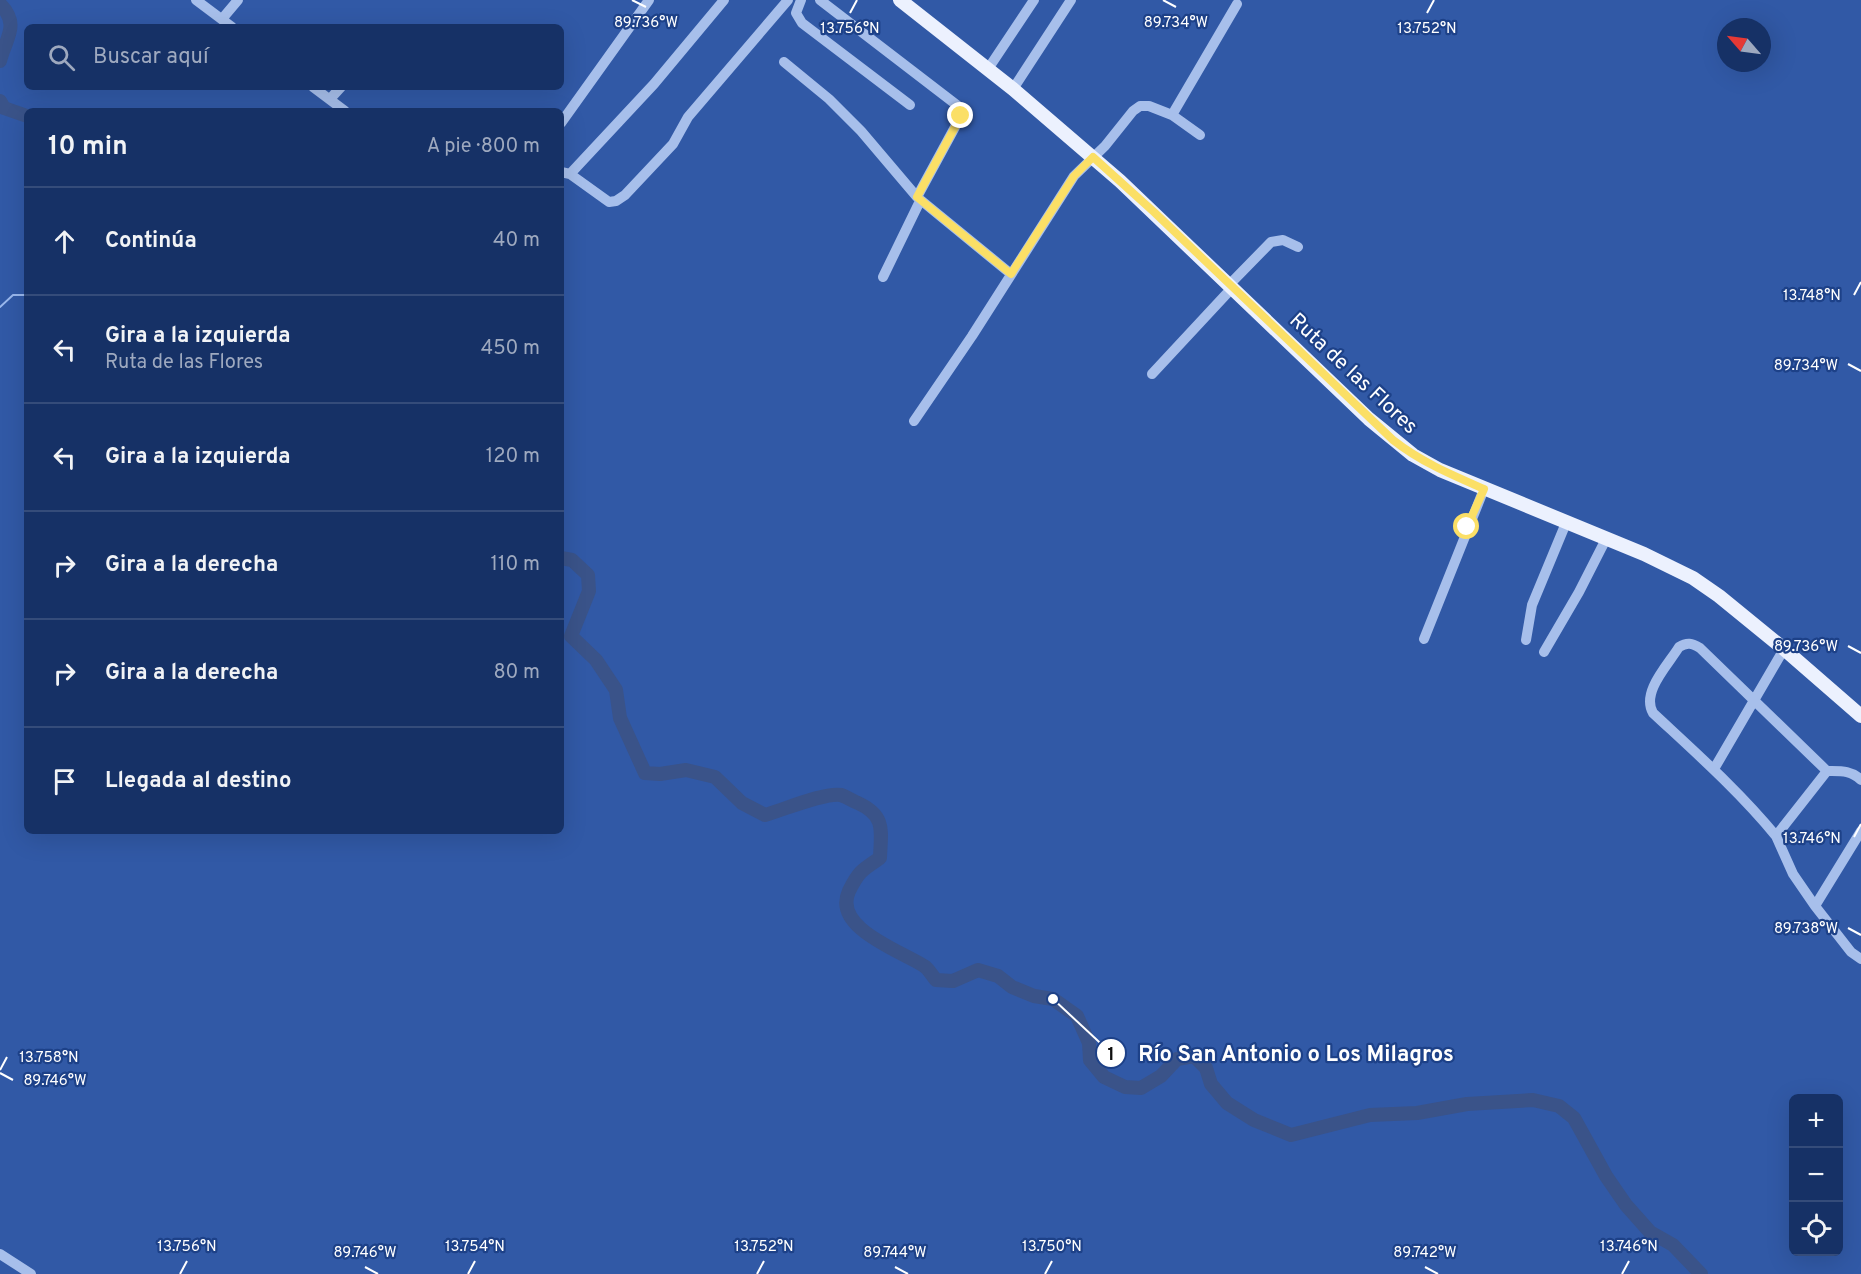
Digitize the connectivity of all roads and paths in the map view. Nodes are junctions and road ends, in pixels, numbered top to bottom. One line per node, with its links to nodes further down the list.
1 (196, 0): 12 (street)
2 (238, 0): 12 (street)
3 (724, 0): 26 (street)
4 (788, 0): 26 (street)
5 (801, 0): 20 (street)
6 (820, 0): 27 (street)
7 (900, 0): 15 (main road, Ruta de las Flores)
8 (1034, 0): 15 (street)
9 (1071, 0): 16 (street)
10 (643, 2): 23 (street)
11 (1237, 4): 22 (street)
12 (222, 19): 13 (street)
13 (228, 24)
14 (784, 62): 27 (street)
15 (988, 69): 16 (main road, Ruta de las Flores)
16 (1013, 89): 25 (main road, Ruta de las Flores)
17 (317, 90): 19 (street)
18 (338, 90): 19 (street)
19 (330, 99): 21 (street)
20 (910, 105)
21 (341, 108)
22 (1172, 115): 24 (street); 25 (street)
23 (564, 119)
24 (1200, 135)
25 (1093, 157): 29 (street); 31 (main road, Ruta de las Flores)
26 (565, 173)
27 (919, 199): 29 (street); 30 (street)
28 (1298, 247): 31 (street)
29 (1011, 274): 33 (street)
30 (883, 277)
31 (1230, 287): 32 (street); 34 (main road, Ruta de las Flores)
32 (1152, 374)
33 (914, 421)
34 (1484, 489): 35 (main road, Ruta de las Flores); 37 (street)
35 (1566, 523): 36 (main road, Ruta de las Flores); 38 (street)
36 (1606, 538): 39 (main road, Ruta de las Flores); 40 (street)
37 (1424, 639)
38 (1526, 640)
39 (1784, 649): 41 (street); 42 (main road, Ruta de las Flores)
40 (1544, 652)
41 (1753, 701): 43 (street); 43 (street); 44 (street)
42 (1861, 716)
43 (1714, 769): 47 (street)
44 (1827, 771): 45 (street); 47 (street)
45 (1861, 780)
46 (1861, 831): 48 (street)
47 (1776, 836): 48 (street)
48 (1815, 906): 49 (street)
49 (1861, 959)
50 (0, 1254): 51 (street)
51 (31, 1274)

